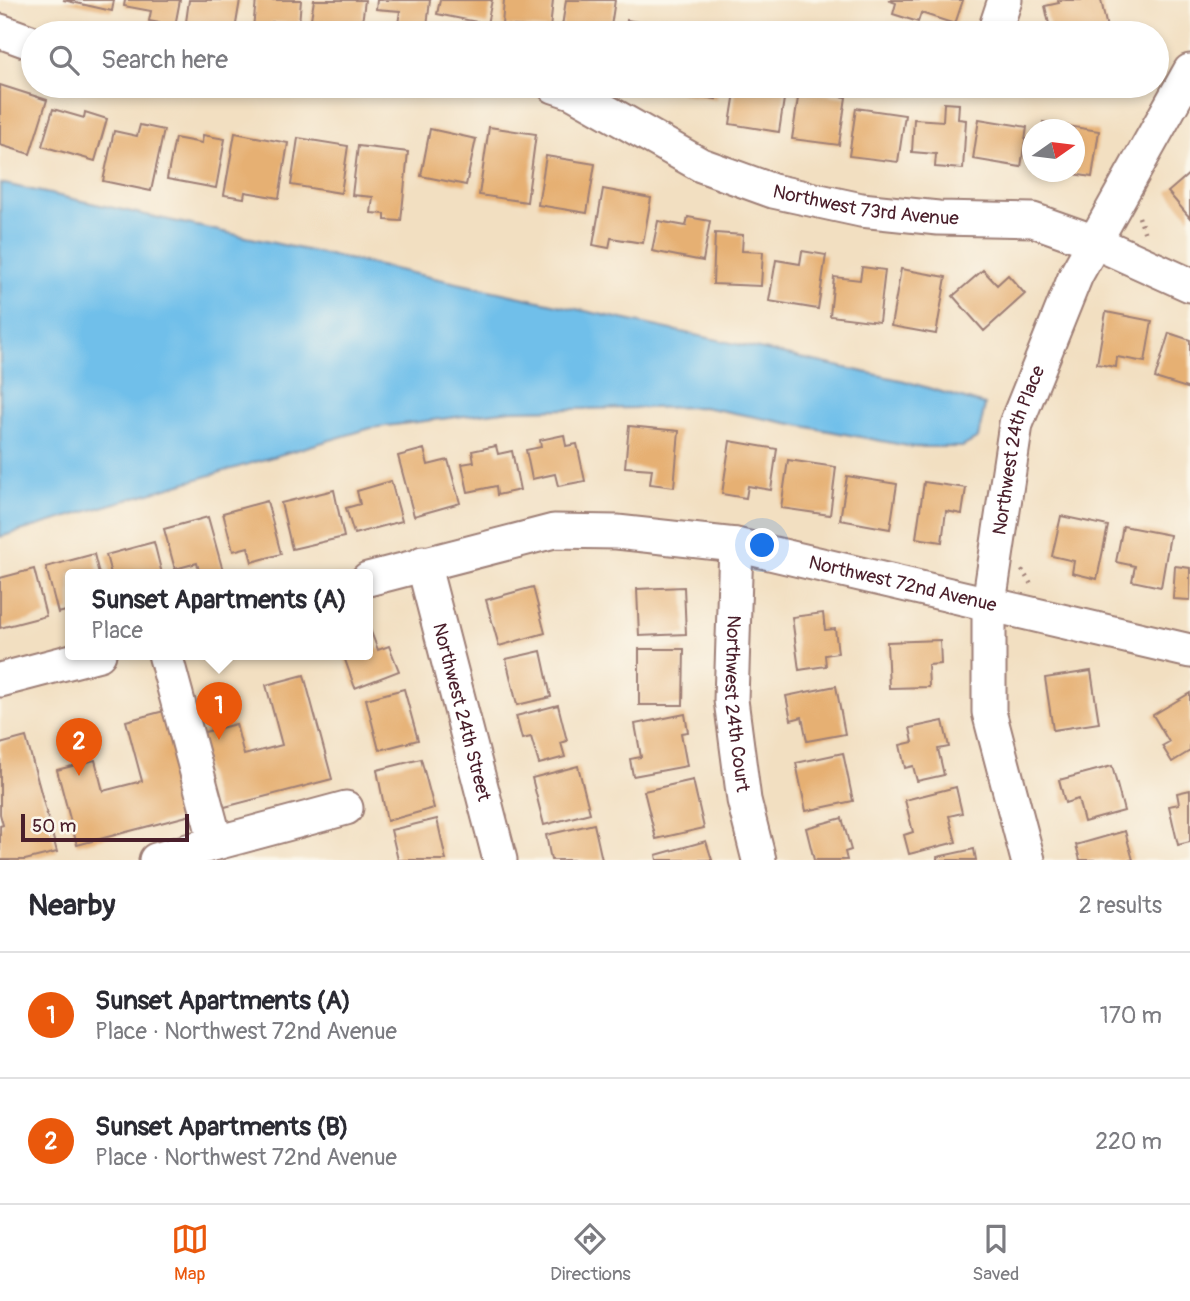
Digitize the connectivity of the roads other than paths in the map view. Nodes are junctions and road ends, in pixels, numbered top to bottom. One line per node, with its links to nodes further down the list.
1 (1005, 0): 2 (street)
2 (998, 21)
3 (0, 31): 4 (street)
4 (21, 39)
5 (1190, 71): 7 (street, Northwest 24th Place)
6 (583, 98): 7 (street, Northwest 73rd Avenue)
7 (1095, 242): 8 (street, Northwest 73rd Avenue); 12 (street, Northwest 24th Place)
8 (1190, 285)
9 (736, 545): 10 (street, Northwest 72nd Avenue); 12 (street, Northwest 72nd Avenue); 21 (street, Northwest 24th Court)
10 (423, 563): 11 (street, Northwest 72nd Avenue); 20 (street, Northwest 24th Street)
11 (373, 578)
12 (989, 603): 13 (street, Northwest 72nd Avenue); 22 (street, Northwest 24th Place)
13 (1190, 651)
14 (76, 660): 16 (street)
15 (167, 660): 18 (street)
16 (0, 680)
17 (346, 808): 18 (street)
18 (216, 843): 19 (street)
19 (156, 860)
20 (500, 860)
21 (759, 860)
22 (1028, 860)

